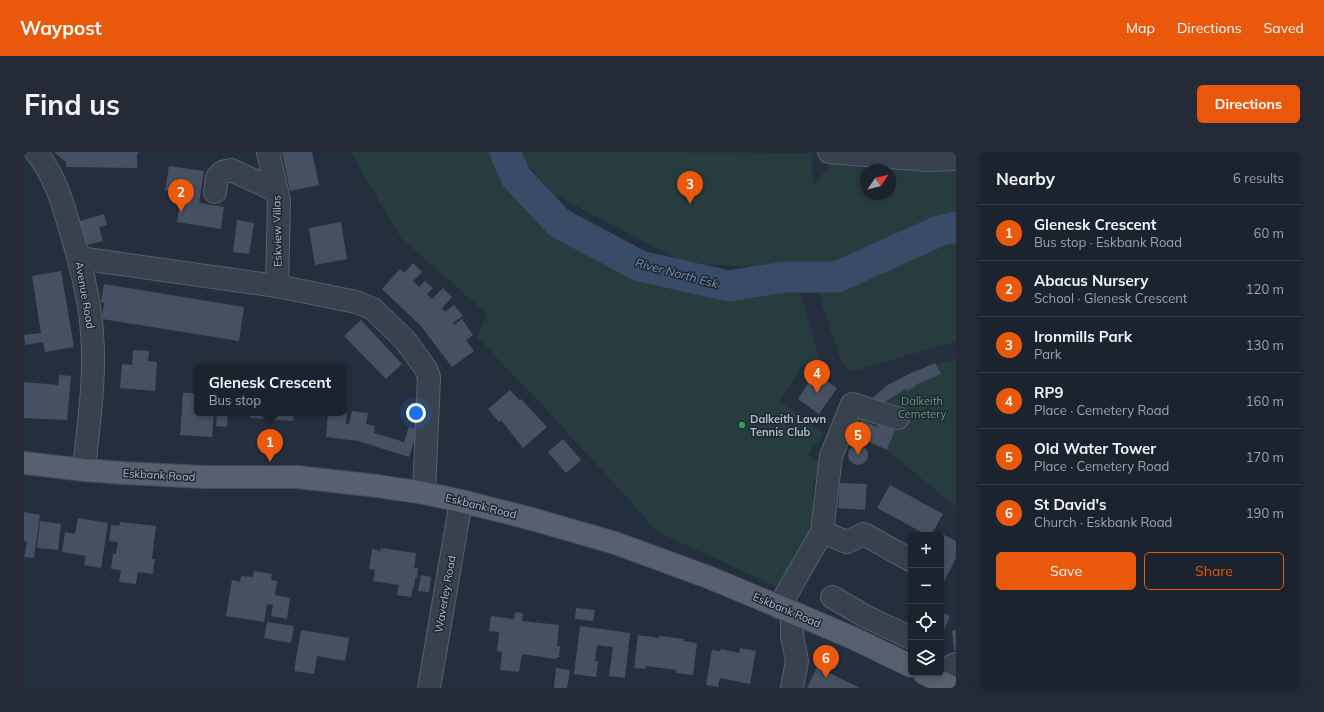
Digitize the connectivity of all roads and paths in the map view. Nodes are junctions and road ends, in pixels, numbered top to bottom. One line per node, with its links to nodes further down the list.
1 (36, 152): 7 (street, Avenue Road)
2 (268, 152): 6 (street, Eskview Villas)
3 (829, 152): 4 (street)
4 (956, 159)
5 (215, 192): 6 (street)
6 (276, 192): 8 (street, Eskview Villas)
7 (79, 258): 8 (street); 11 (street, Avenue Road)
8 (277, 286): 12 (street)
9 (898, 418): 14 (street)
10 (24, 463): 11 (main road, Eskbank Road)
11 (84, 470): 12 (main road, Eskbank Road)
12 (424, 492): 13 (main road, Eskbank Road)
13 (461, 501): 17 (main road, Eskbank Road); 24 (street, Waverley Road)
14 (822, 532): 15 (street); 17 (street)
15 (908, 559)
16 (832, 598): 18 (street)
17 (786, 604): 20 (main road, Eskbank Road); 25 (street)
18 (863, 615): 19 (street); 20 (street)
19 (908, 637)
20 (852, 638): 22 (main road, Eskbank Road)
21 (956, 664): 23 (street)
22 (908, 665)
23 (944, 668)
24 (429, 688)
25 (792, 688)

